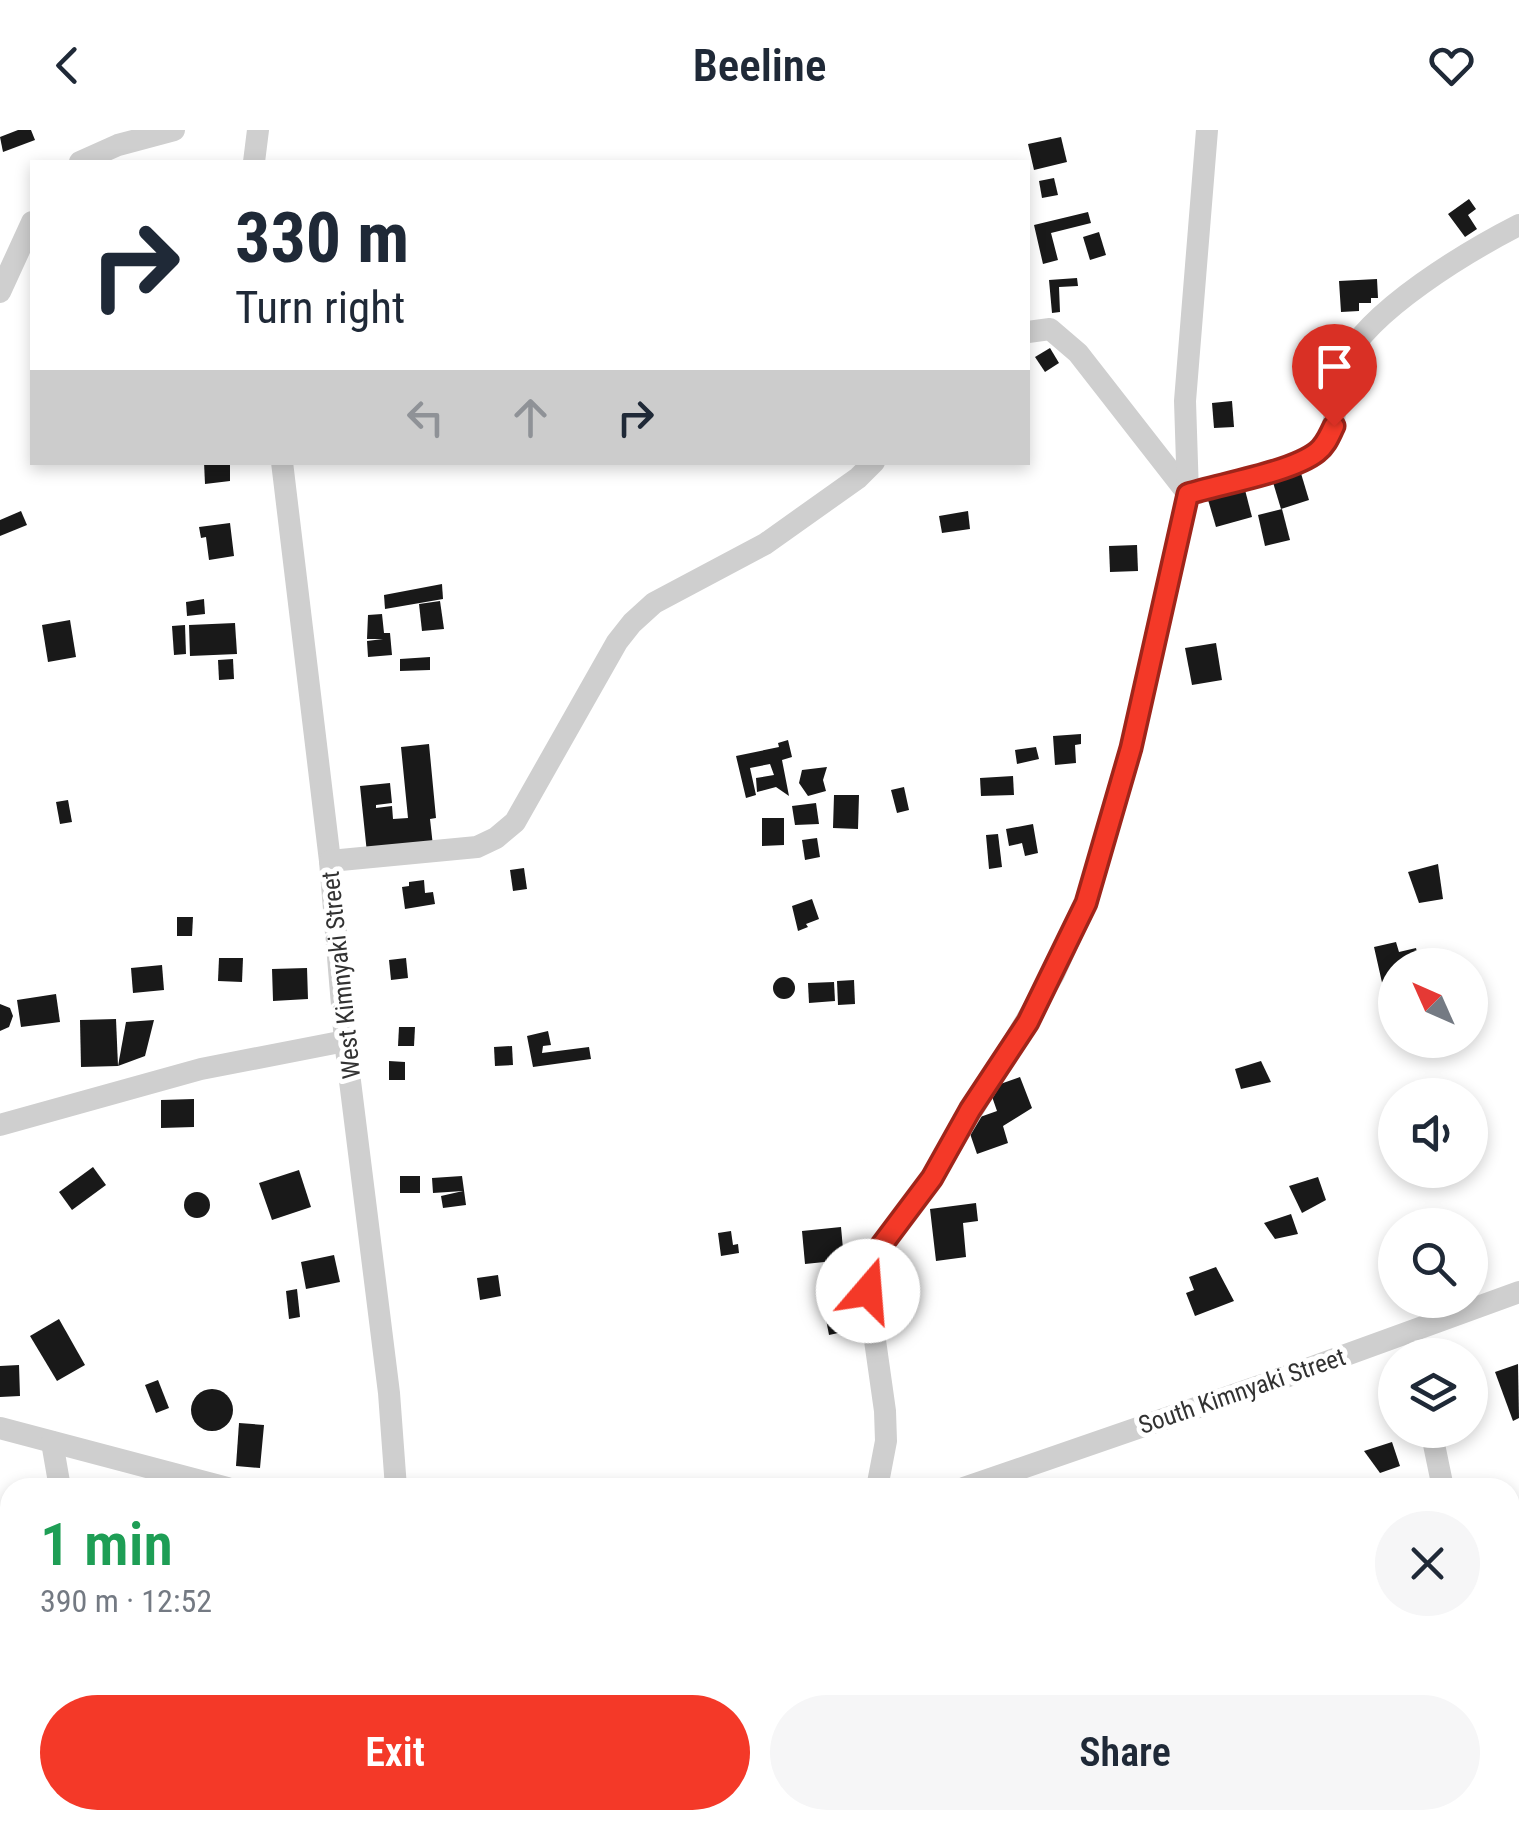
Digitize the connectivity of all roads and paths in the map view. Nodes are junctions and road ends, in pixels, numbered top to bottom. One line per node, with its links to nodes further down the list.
1 (174, 130): 4 (street)
2 (258, 130): 5 (street)
3 (1207, 130): 12 (street)
4 (84, 160)
5 (254, 160)
6 (1519, 225): 12 (street)
7 (30, 226): 8 (street)
8 (0, 292)
9 (1030, 332): 12 (street)
10 (282, 465): 13 (street, West Kimnyaki Street)
11 (871, 465): 13 (street)
12 (1188, 494): 25 (street)
13 (330, 861): 14 (street, West Kimnyaki Street)
14 (344, 1041): 15 (street); 24 (street, West Kimnyaki Street)
15 (0, 1126)
16 (1519, 1292): 17 (street, South Kimnyaki Street)
17 (1412, 1330): 18 (street); 26 (street, South Kimnyaki Street)
18 (1414, 1338)
19 (0, 1428): 20 (street)
20 (52, 1442): 22 (street); 23 (street)
21 (1435, 1448): 27 (street)
22 (58, 1478)
23 (189, 1478)
24 (395, 1478)
25 (878, 1478)
26 (992, 1478)
27 (1441, 1478)

